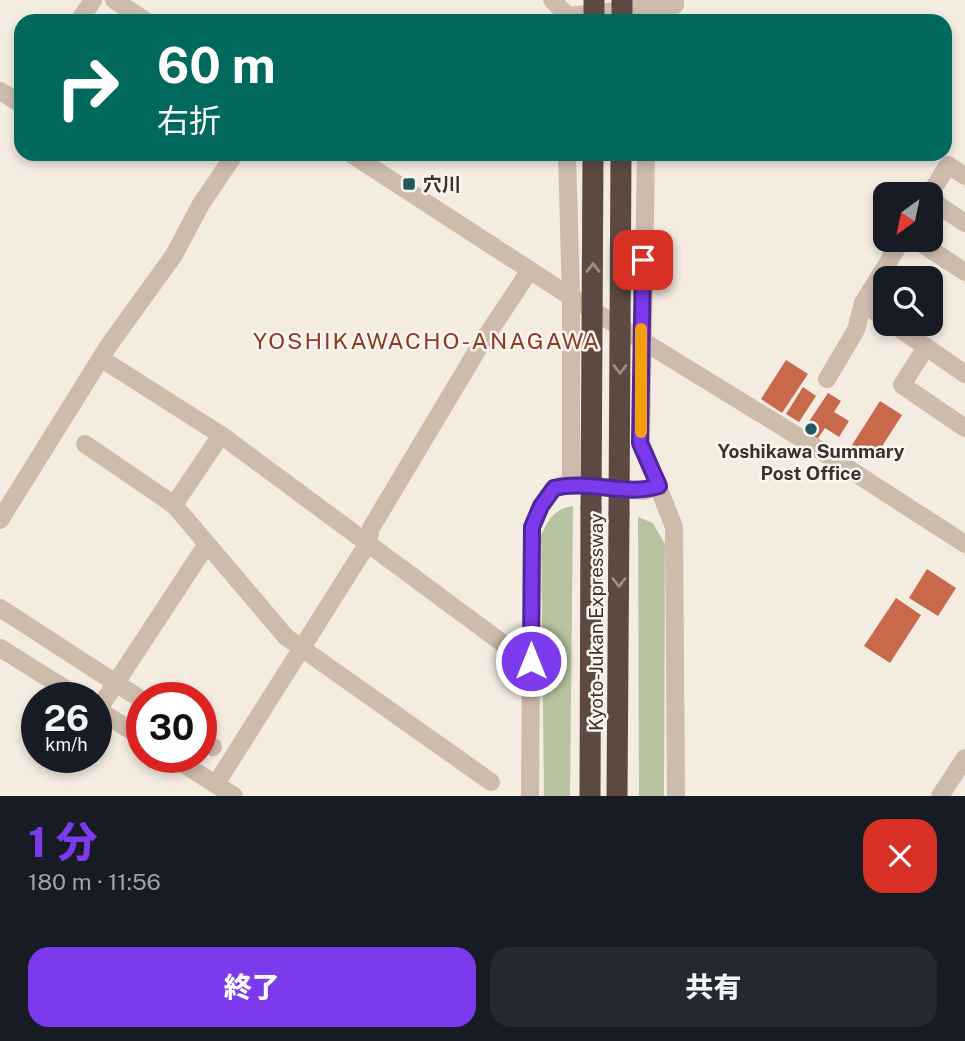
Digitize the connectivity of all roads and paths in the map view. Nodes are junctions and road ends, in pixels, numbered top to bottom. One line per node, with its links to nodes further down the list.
1 (114, 0): 4 (street)
2 (552, 0): 5 (street)
3 (676, 2): 6 (street)
4 (135, 14)
5 (564, 14)
6 (595, 14)
7 (230, 161): 36 (street)
8 (362, 161): 19 (street)
9 (567, 161): 21 (street)
10 (593, 161): 54 (highway, Kyoto-Jukan Expressway, one-way to 10, bridge)
11 (621, 161): 55 (highway, Kyoto-Jukan Expressway, one-way to 55, bridge)
12 (646, 161): 25 (street)
13 (965, 176): 14 (street)
14 (937, 182)
15 (943, 208): 16 (street)
16 (965, 223)
17 (895, 252): 22 (street)
18 (934, 252): 20 (street)
19 (530, 270): 21 (street); 37 (street)
20 (965, 272)
21 (571, 297): 25 (street); 33 (street)
22 (863, 303): 23 (street); 29 (street)
23 (873, 310)
24 (910, 336): 26 (street)
25 (641, 340): 34 (street); 39 (street)
26 (926, 347): 28 (street); 30 (street)
27 (111, 365): 31 (street)
28 (965, 374)
29 (827, 379)
30 (965, 428)
31 (221, 435): 35 (street); 37 (street)
32 (85, 444): 35 (street)
33 (571, 483): 34 (street); 43 (street)
34 (659, 486): 56 (street)
35 (174, 505): 38 (street)
36 (0, 520)
37 (368, 543): 41 (street); 43 (street)
38 (207, 544): 41 (street); 45 (street)
39 (965, 544)
40 (0, 608): 45 (street)
41 (302, 647): 50 (street); 51 (street)
42 (0, 648): 44 (street)
43 (531, 661): 53 (street)
44 (54, 682)
45 (116, 683): 46 (street); 47 (street)
46 (112, 688)
47 (126, 690)
48 (965, 758): 57 (street)
49 (198, 773): 51 (street)
50 (491, 782)
51 (216, 784): 52 (street)
52 (234, 796)
53 (530, 796)
54 (590, 796)
55 (617, 796)
56 (676, 796)
57 (940, 796)

